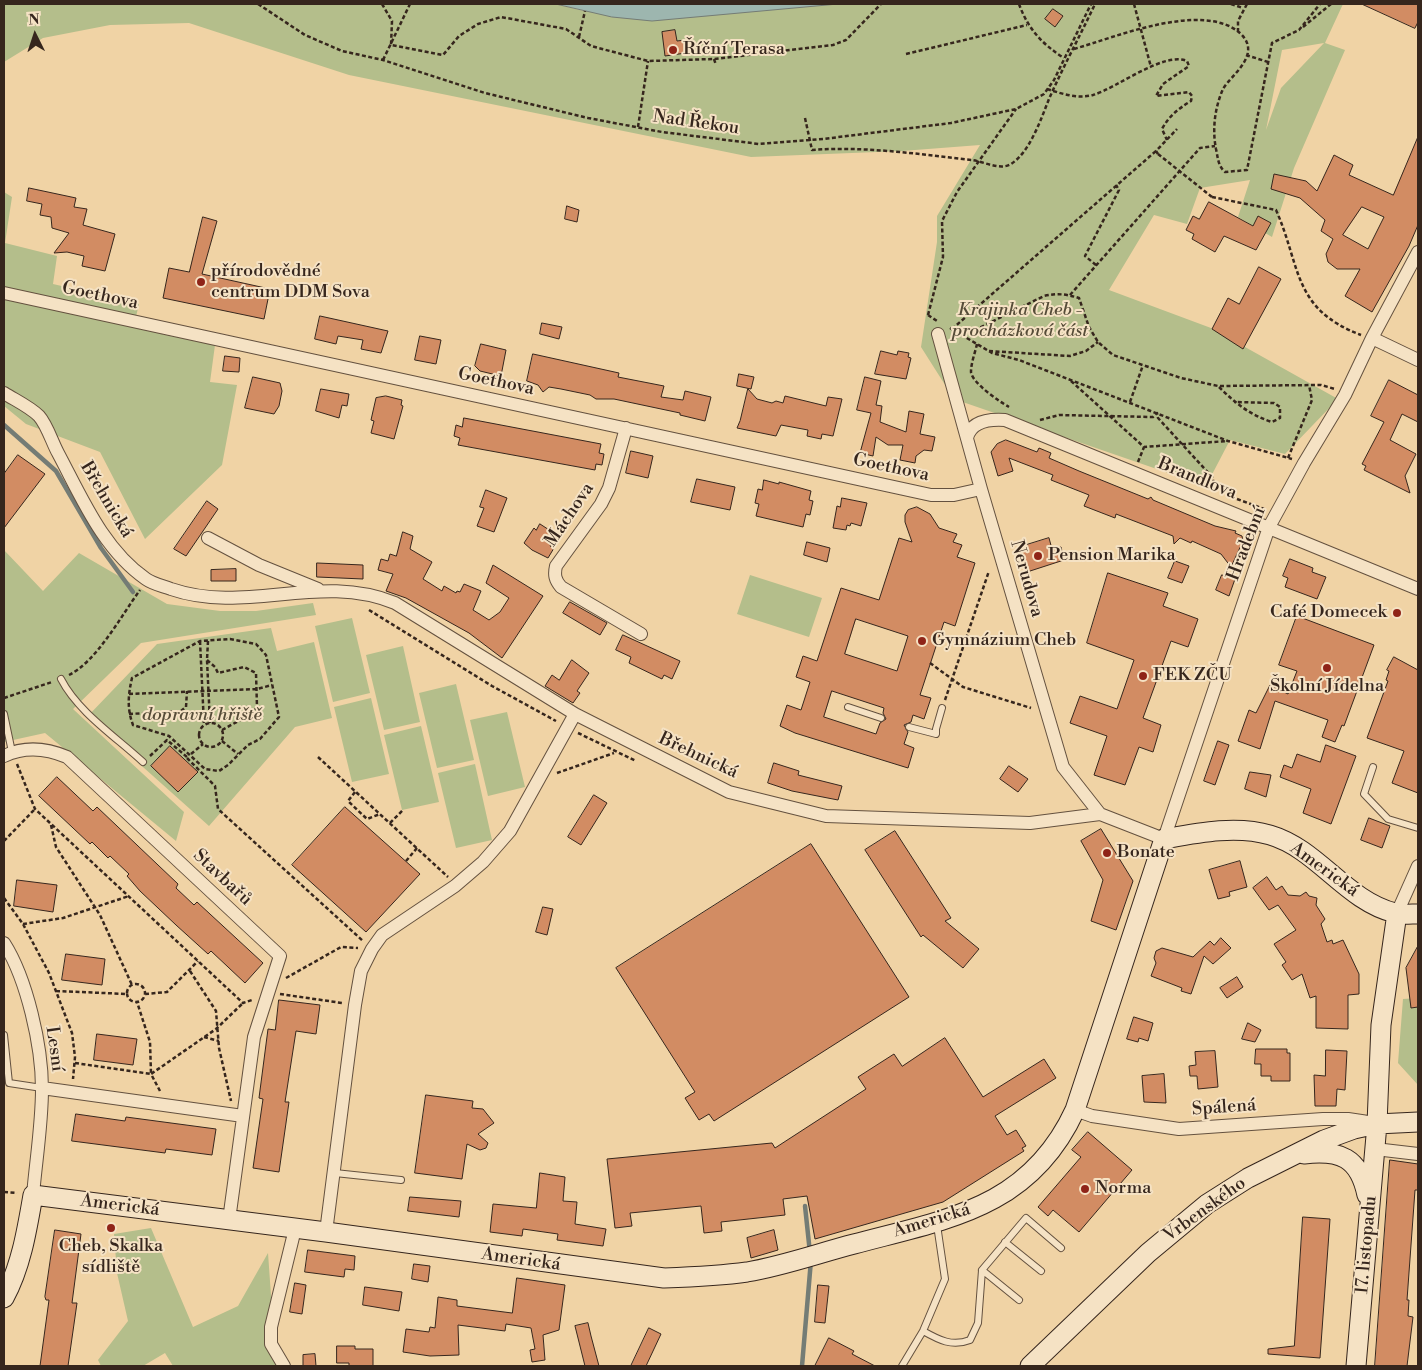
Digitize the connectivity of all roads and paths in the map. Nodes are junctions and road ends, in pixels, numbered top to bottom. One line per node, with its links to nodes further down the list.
1 (258, 4): 27 (path, Nad Řekou)
2 (382, 4): 21 (path)
3 (410, 4): 21 (path)
4 (881, 4): 26 (path)
5 (1019, 4): 16 (path)
6 (1090, 4): 14 (path); 25 (path, Nad Řekou)
7 (1095, 4): 14 (path)
8 (1134, 4): 17 (path)
9 (1231, 4): 13 (path)
10 (1247, 4): 13 (path)
11 (1320, 4): 18 (path)
12 (1331, 4): 18 (path)
13 (1243, 8): 19 (path)
14 (1093, 9): 22 (path)
15 (584, 11): 20 (path)
16 (1027, 25): 23 (path); 25 (path)
17 (1140, 29): 19 (path); 22 (path); 31 (path)
18 (1299, 30): 29 (path)
19 (1238, 32): 24 (path)
20 (579, 37): 21 (path); 28 (path)
21 (391, 44): 27 (path)
22 (1074, 49): 33 (path)
23 (906, 54)
24 (1246, 55): 29 (path); 40 (path)
25 (1064, 58): 32 (path, Nad Řekou)
26 (714, 59): 28 (path); 30 (path)
27 (383, 60): 36 (path, Nad Řekou)
28 (648, 61): 36 (path)
29 (1268, 62): 40 (path)
30 (716, 65)
31 (1150, 67): 33 (path); 38 (path)
32 (1047, 89): 33 (path); 34 (path, Nad Řekou)
33 (1053, 91): 42 (path)
34 (1016, 109): 39 (path, Nad Řekou); 42 (path)
35 (805, 118): 39 (path)
36 (638, 127): 39 (path, Nad Řekou)
37 (1177, 129): 38 (path)
38 (1167, 140): 41 (path)
39 (810, 141): 42 (path)
40 (1215, 146): 45 (path)
41 (1157, 152): 43 (path); 51 (path, bridge)
42 (979, 161): 48 (path)
43 (1116, 185): 45 (path); 48 (path)
44 (1418, 252): 51 (street, Hradební)
45 (1096, 265): 47 (path)
46 (4, 294): 69 (street, Goethova)
47 (1070, 295): 50 (path); 52 (path)
48 (952, 329): 50 (path)
49 (938, 334): 71 (street, Nerudova)
50 (963, 336): 53 (path)
51 (1372, 338): 55 (street); 63 (street, Hradební)
52 (1098, 342): 54 (path); 56 (path)
53 (977, 344): 54 (path); 66 (path)
54 (988, 350): 57 (path)
55 (1418, 360)
56 (1143, 365): 59 (path); 64 (path)
57 (1070, 380): 64 (path); 68 (path)
58 (1310, 385): 59 (path); 60 (path); 74 (path)
59 (1218, 386): 65 (path)
60 (1332, 387): 62 (path); 63 (path)
61 (4, 393): 87 (street, Břehnická)
62 (1328, 395)
63 (1345, 396): 77 (street, Hradební)
64 (1130, 402): 67 (path)
65 (1234, 402): 65 (path)
66 (1010, 407)
67 (1157, 413): 68 (path); 72 (path); 73 (path)
68 (1111, 416): 70 (path); 73 (path)
69 (626, 428): 79 (street, Goethova); 90 (street, Máchova)
70 (1034, 432): 71 (street, Brandlova); 81 (street, Brandlova)
71 (967, 438): 79 (street, Nerudova)
72 (1228, 441): 73 (path); 74 (path)
73 (1183, 445): 81 (path)
74 (1288, 458): 77 (path)
75 (1139, 460): 76 (path)
76 (1148, 463)
77 (1304, 463): 84 (street, Hradební)
78 (1202, 486): 81 (path)
79 (981, 489): 130 (street, Nerudova)
80 (1220, 493): 81 (path)
81 (1209, 496): 84 (street, Brandlova)
82 (1229, 496): 83 (path)
83 (1266, 510)
84 (1269, 527): 88 (street, Brandlova); 134 (street, Hradební)
85 (208, 538): 89 (street, Břehnická)
86 (989, 571): 96 (path)
87 (147, 580): 89 (street, Břehnická); 95 (path)
88 (1418, 589)
89 (320, 590): 109 (street, Břehnická)
90 (641, 634)
91 (200, 640): 92 (path); 101 (path); 102 (path)
92 (208, 641): 93 (path); 97 (path)
93 (207, 660): 98 (path); 99 (path)
94 (930, 663): 96 (path)
95 (61, 679): 103 (path); 123 (lane)
96 (952, 679): 105 (path); 106 (path)
97 (272, 686): 98 (path); 119 (path)
98 (257, 689): 99 (path); 114 (path)
99 (208, 690): 101 (path); 111 (path)
100 (187, 691): 101 (path); 102 (path); 108 (path)
101 (202, 691): 112 (path)
102 (128, 694): 108 (path)
103 (4, 698)
104 (848, 707): 110 (lane)
105 (942, 708): 113 (lane)
106 (1031, 708)
107 (4, 714): 118 (lane)
108 (129, 714): 120 (path)
109 (575, 714): 125 (street); 130 (street, Břehnická)
110 (881, 718)
111 (210, 723): 112 (path); 114 (path)
112 (204, 725): 116 (path)
113 (909, 726)
114 (222, 730): 115 (path)
115 (221, 740): 116 (path); 119 (path)
116 (203, 744): 120 (path)
117 (614, 753): 125 (path)
118 (8, 754): 127 (path); 152 (street, Stavbařů)
119 (238, 754): 120 (path)
120 (191, 755): 122 (path)
121 (318, 757): 126 (path)
122 (187, 758): 123 (path); 147 (path)
123 (144, 762)
124 (1373, 767): 133 (lane)
125 (539, 780): 139 (street)
126 (356, 792): 129 (path); 129 (path)
127 (35, 809): 132 (path); 135 (path)
128 (403, 810): 131 (path)
129 (380, 814): 131 (path)
130 (1100, 814): 134 (street)
131 (390, 823): 136 (path)
132 (51, 824): 140 (path); 142 (path)
133 (1418, 828)
134 (1164, 839): 143 (street, Americká); 167 (street, Americká)
135 (4, 841)
136 (417, 848): 137 (path); 139 (path)
137 (406, 862)
138 (1418, 866): 143 (street)
139 (455, 886): 147 (street)
140 (129, 896): 142 (path); 148 (path)
141 (4, 898): 145 (path)
142 (95, 907): 145 (path); 150 (path)
143 (1397, 913): 144 (street, Americká); 170 (street)
144 (1418, 914)
145 (23, 924): 151 (path)
146 (4, 943): 165 (street, Lesní)
147 (372, 948): 152 (path); 157 (street)
148 (198, 961): 149 (path); 156 (path)
149 (190, 971): 154 (path); 158 (path)
150 (132, 985): 153 (path); 154 (path)
151 (56, 990): 153 (path); 162 (path)
152 (269, 992): 156 (path); 157 (path); 168 (street, Stavbařů)
153 (127, 994): 155 (path)
154 (145, 994): 155 (path)
155 (137, 1002): 163 (path)
156 (243, 1003): 158 (path)
157 (356, 1005): 174 (street)
158 (219, 1026): 160 (path); 161 (path)
159 (4, 1035): 164 (lane)
160 (204, 1037): 161 (path); 163 (path)
161 (219, 1042): 168 (path)
162 (75, 1063): 163 (path); 166 (path)
163 (151, 1074)
164 (6, 1083): 165 (lane)
165 (42, 1088): 166 (street); 176 (street, Lesní)
166 (71, 1092): 168 (street)
167 (1075, 1110): 170 (street, Spálená); 179 (street, Americká)
168 (238, 1115): 178 (street, Stavbařů)
169 (1418, 1122): 170 (street, Vrbenského)
170 (1378, 1124): 171 (street, 17. listopadu); 173 (street, Vrbenského)
171 (1375, 1149): 172 (street); 177 (street, 17. listopadu)
172 (1418, 1154)
173 (1290, 1156): 177 (street); 191 (street, Vrbenského)
174 (335, 1173): 175 (lane); 181 (street)
175 (401, 1180)
176 (33, 1195): 178 (street, Americká); 186 (street)
177 (1370, 1211): 192 (street, 17. listopadu)
178 (229, 1220): 180 (street, Americká)
179 (936, 1223): 181 (street, Americká); 188 (lane)
180 (295, 1229): 181 (street, Americká); 189 (street)
181 (326, 1232)
182 (1005, 1242): 183 (lane); 184 (lane); 185 (lane)
183 (1061, 1248)
184 (982, 1270): 187 (lane); 188 (lane)
185 (1041, 1272)
186 (4, 1298)
187 (1019, 1300)
188 (923, 1331): 190 (lane)
189 (284, 1366)
190 (902, 1366)
191 (1030, 1366)
192 (1356, 1366)

